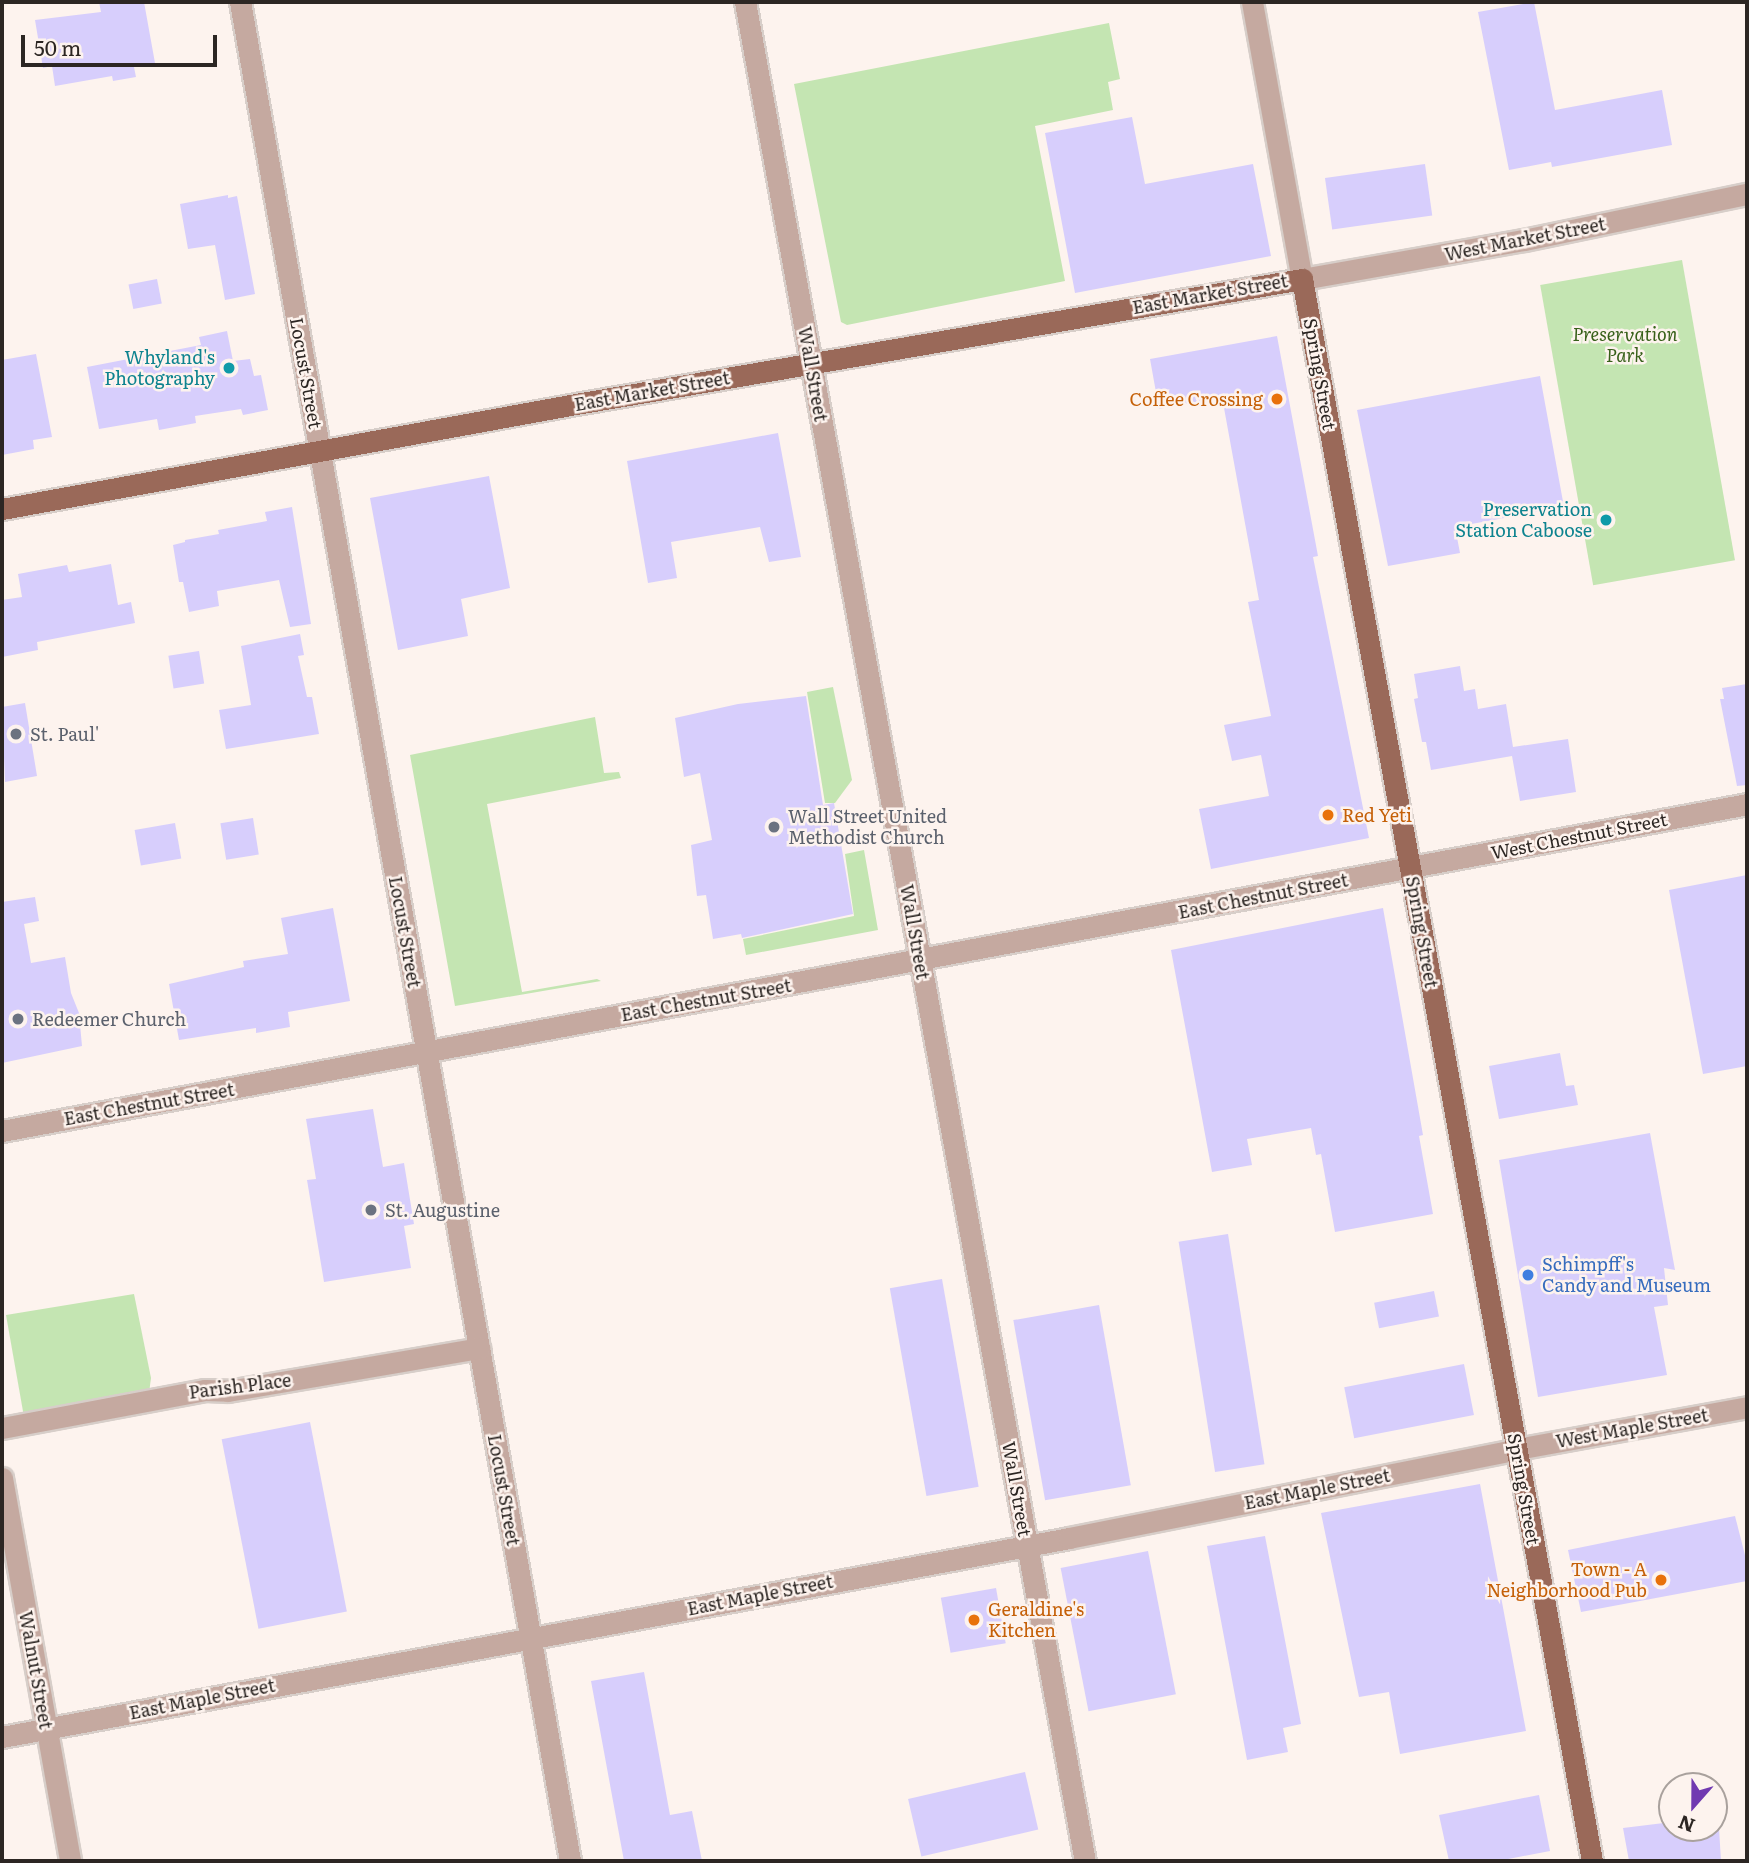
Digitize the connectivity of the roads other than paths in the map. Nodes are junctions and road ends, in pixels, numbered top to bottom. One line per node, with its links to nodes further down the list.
1 (240, 2): 7 (street, Locust Street)
2 (745, 2): 6 (street, Wall Street)
3 (1252, 2): 5 (street, Spring Street)
4 (1747, 194): 5 (street, West Market Street)
5 (1302, 279): 6 (main road, East Market Street); 10 (main road, Spring Street)
6 (811, 363): 7 (main road, East Market Street); 11 (street, Wall Street)
7 (320, 450): 8 (main road, East Market Street); 12 (street, Locust Street)
8 (2, 509)
9 (1747, 804): 10 (street, West Chestnut Street)
10 (1410, 868): 11 (street, East Chestnut Street); 17 (main road, Spring Street)
11 (920, 959): 12 (street, East Chestnut Street); 19 (street, Wall Street)
12 (427, 1053): 13 (street, East Chestnut Street); 14 (street, Locust Street)
13 (2, 1131)
14 (479, 1348): 16 (street, Parish Place); 20 (street, Locust Street)
15 (1747, 1407): 17 (street, West Maple Street)
16 (2, 1427)
17 (1517, 1449): 19 (street, East Maple Street); 26 (main road, Spring Street)
18 (2, 1478): 21 (street, Walnut Street)
19 (1027, 1546): 20 (street, East Maple Street); 25 (street, Wall Street)
20 (531, 1638): 21 (street, East Maple Street); 24 (street, Locust Street)
21 (46, 1730): 22 (street, East Maple Street); 23 (street, Walnut Street)
22 (2, 1737)
23 (70, 1861)
24 (570, 1861)
25 (1085, 1861)
26 (1592, 1861)

